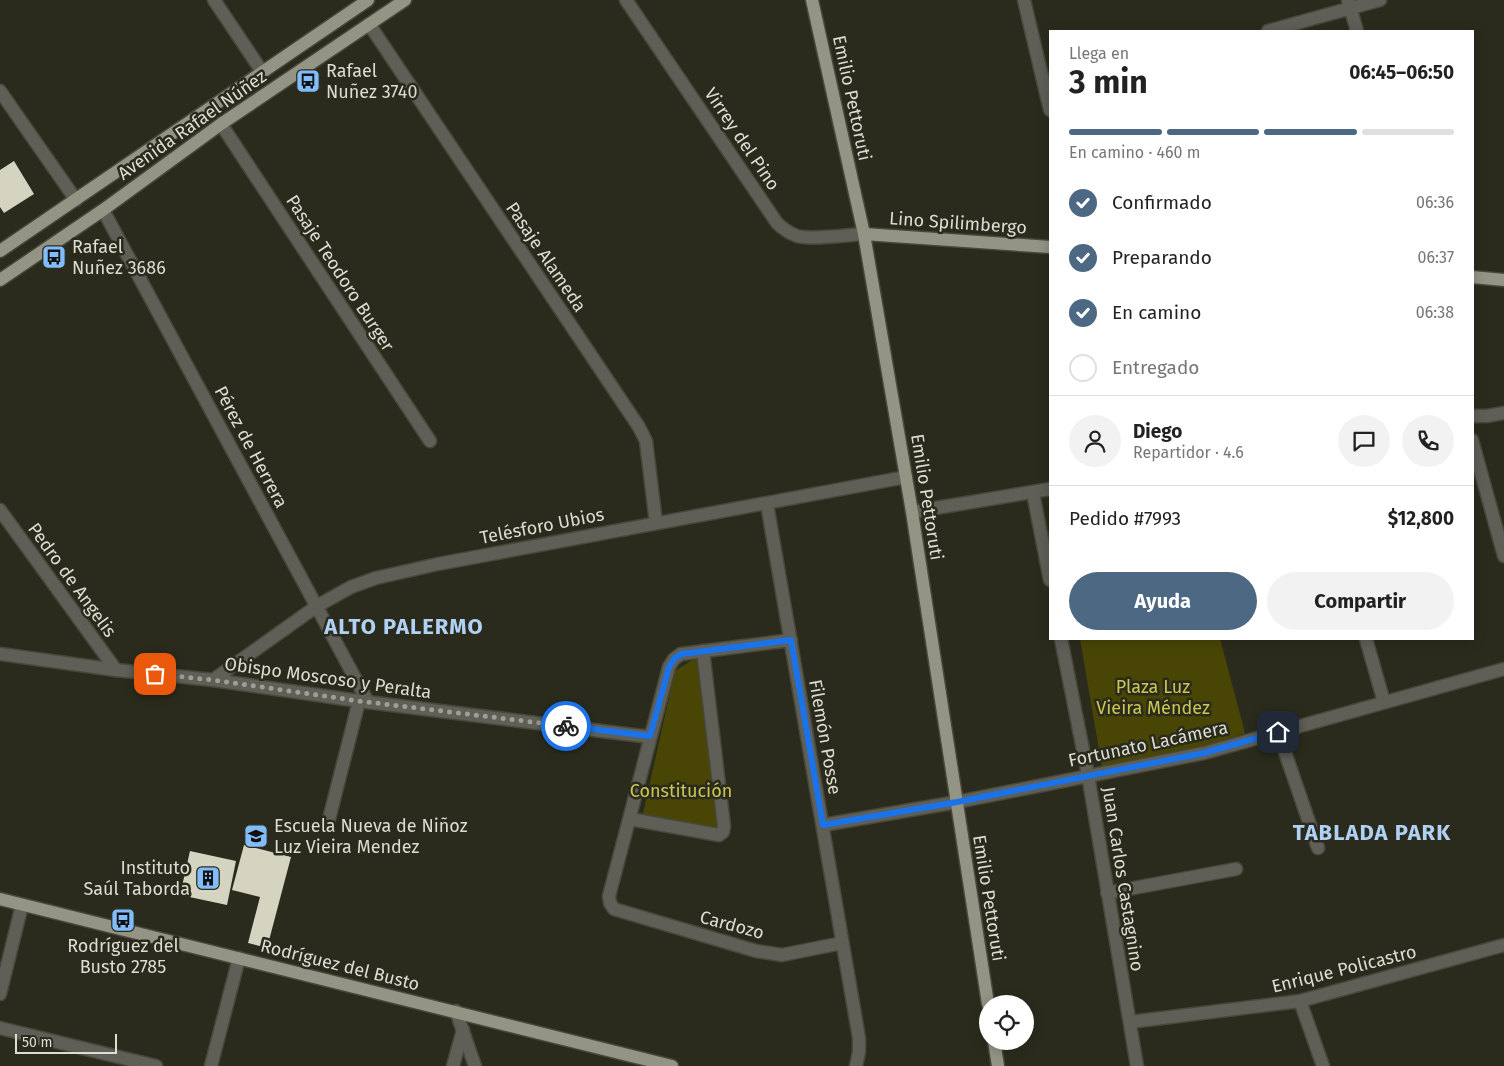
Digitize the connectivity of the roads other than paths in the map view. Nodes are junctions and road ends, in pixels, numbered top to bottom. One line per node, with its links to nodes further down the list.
1 (214, 0): 12 (street)
2 (368, 0): 12 (main road, Avenida Rafael Núñez)
3 (405, 0): 9 (main road, Avenida Rafael Núñez)
4 (626, 0): 18 (street, Virrey del Pino)
5 (812, 0): 18 (main road, Emilio Pettoruti)
6 (1024, 0): 14 (street)
7 (1380, 0): 8 (street)
8 (1349, 4): 10 (street); 11 (street)
9 (369, 24): 15 (main road, Avenida Rafael Núñez); 34 (street, Pasaje Alameda)
10 (1271, 30)
11 (1357, 30)
12 (263, 73): 16 (main road, Avenida Rafael Núñez)
13 (0, 91): 16 (street)
14 (1048, 92)
15 (222, 124): 17 (main road, Avenida Rafael Núñez); 26 (street, Pasaje Teodoro Burger)
16 (76, 200): 20 (main road, Avenida Rafael Núñez)
17 (103, 210): 22 (main road, Avenida Rafael Núñez); 37 (street, Pérez de Herrera)
18 (864, 234): 19 (main road, Lino Spilimbergo); 28 (main road, Emilio Pettoruti)
19 (1049, 246)
20 (0, 251)
21 (1474, 277): 23 (main road)
22 (0, 280)
23 (1504, 280)
24 (1504, 413): 25 (street)
25 (1474, 416)
26 (430, 441)
27 (1474, 447): 35 (street)
28 (906, 477): 31 (street, Telésforo Ubios); 33 (main road, Emilio Pettoruti)
29 (1049, 489): 30 (street)
30 (1033, 493): 33 (street); 36 (street)
31 (767, 504): 34 (street, Telésforo Ubios); 38 (street, Filemón Posse)
32 (0, 510): 44 (street, Pedro de Angelis)
33 (912, 512): 51 (main road, Emilio Pettoruti)
34 (656, 523): 37 (street, Telésforo Ubios)
35 (1504, 556)
36 (1049, 575)
37 (317, 606): 45 (street, Telésforo Ubios); 46 (street, Pérez de Herrera)
38 (791, 640): 41 (street); 54 (street, Filemón Posse)
39 (1062, 640): 50 (street, Juan Carlos Castagnino)
40 (1366, 640): 47 (street)
41 (703, 651): 49 (street); 52 (street)
42 (0, 654): 44 (street, Obispo Moscoso y Peralta)
43 (1504, 669): 47 (street, Fortunato Lacámera)
44 (116, 670): 45 (street, Obispo Moscoso y Peralta)
45 (213, 680): 46 (street, Obispo Moscoso y Peralta)
46 (363, 701): 49 (street, Obispo Moscoso y Peralta); 53 (street)
47 (1384, 702): 48 (street, Fortunato Lacámera)
48 (1278, 732): 50 (street, Fortunato Lacámera); 55 (street)
49 (650, 736): 52 (street)
50 (1088, 775): 51 (street, Fortunato Lacámera); 57 (street, Juan Carlos Castagnino)
51 (957, 802): 54 (street, Fortunato Lacámera); 64 (main road, Emilio Pettoruti)
52 (630, 819): 60 (street, Cardozo)
53 (328, 823)
54 (823, 825): 60 (street, Filemón Posse)
55 (1318, 848)
56 (1236, 869): 57 (street)
57 (1107, 893): 67 (street, Juan Carlos Castagnino)
58 (0, 899): 59 (main road, Rodríguez del Busto)
59 (22, 905): 62 (main road, Rodríguez del Busto); 63 (street)
60 (842, 943): 76 (street, Filemón Posse)
61 (1504, 945): 65 (street, Enrique Policastro)
62 (239, 958): 66 (main road, Rodríguez del Busto); 72 (street)
63 (0, 994)
64 (987, 995)
65 (1300, 1002): 67 (street, Enrique Policastro); 79 (street)
66 (456, 1012): 69 (street); 75 (main road, Rodríguez del Busto)
67 (1130, 1022): 78 (street, Juan Carlos Castagnino)
68 (0, 1028): 71 (street)
69 (463, 1030): 73 (street); 74 (street)
70 (995, 1050): 77 (main road)
71 (156, 1066)
72 (211, 1066)
73 (453, 1066)
74 (475, 1066)
75 (672, 1066)
76 (856, 1066)
77 (998, 1066)
78 (1137, 1066)
79 (1323, 1066)

